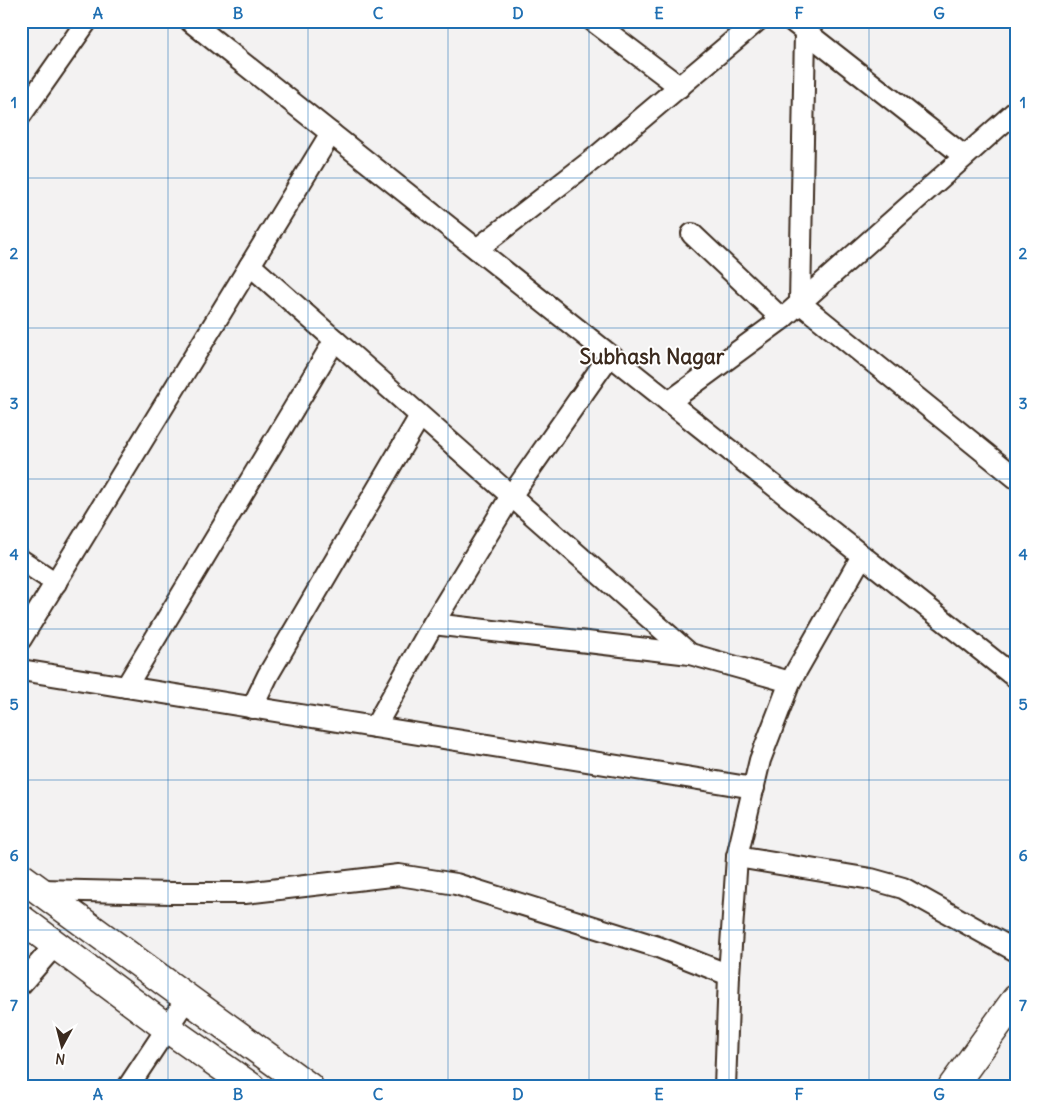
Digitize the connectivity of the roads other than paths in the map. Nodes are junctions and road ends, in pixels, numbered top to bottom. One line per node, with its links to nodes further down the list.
1 (87, 21): 8 (street)
2 (190, 21): 9 (street)
3 (593, 21): 6 (street)
4 (757, 21): 6 (street)
5 (799, 27): 10 (street); 14 (street)
6 (680, 86): 12 (street)
7 (1016, 110): 10 (street)
8 (21, 115)
9 (331, 133): 12 (street); 13 (street)
10 (964, 156): 14 (street)
11 (692, 234): 15 (street)
12 (477, 250): 17 (street)
13 (250, 265): 16 (street); 24 (street)
14 (800, 303): 15 (street); 20 (street)
15 (782, 319): 18 (street)
16 (335, 340): 19 (street); 31 (street)
17 (610, 355): 18 (street); 21 (street)
18 (669, 402): 22 (street)
19 (420, 416): 21 (street); 32 (street)
20 (1016, 478)
21 (511, 496): 25 (street); 27 (street)
22 (862, 556): 29 (street); 30 (street)
23 (21, 560): 24 (street)
24 (56, 583): 26 (street)
25 (433, 624): 27 (street); 33 (street)
26 (21, 639)
27 (690, 654): 30 (street)
28 (21, 670): 31 (street)
29 (1016, 678)
30 (790, 682): 34 (street)
31 (126, 687): 32 (street)
32 (252, 708): 33 (street)
33 (376, 727): 34 (street)
34 (754, 788): 35 (street)
35 (737, 857): 39 (street); 40 (street)
36 (31, 883): 40 (street); 42 (street)
37 (21, 919): 38 (street)
38 (56, 944): 41 (street); 44 (street)
39 (1016, 951)
40 (729, 975): 48 (street)
41 (21, 984)
42 (188, 998): 44 (street); 47 (street)
43 (1016, 999): 49 (street)
44 (167, 1028): 45 (street); 46 (street)
45 (128, 1087)
46 (252, 1087)
47 (309, 1087)
48 (725, 1087)
49 (952, 1087)

